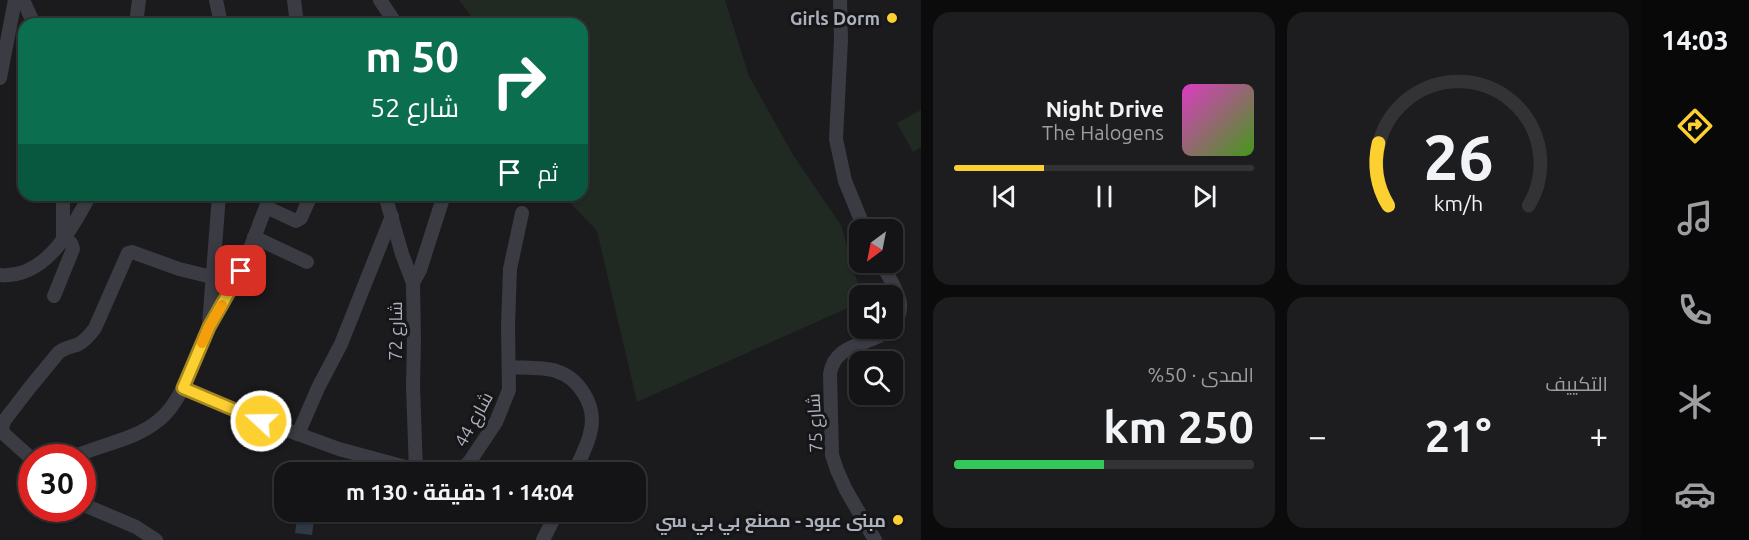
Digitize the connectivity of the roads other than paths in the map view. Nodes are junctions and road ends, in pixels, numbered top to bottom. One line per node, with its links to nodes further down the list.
1 (15, 0): 13 (street)
2 (23, 0): 8 (street)
3 (139, 0): 9 (street)
4 (216, 0): 10 (street)
5 (294, 0): 11 (street)
6 (380, 0): 12 (street)
7 (844, 2): 23 (street)
8 (31, 18)
9 (137, 18)
10 (220, 18)
11 (296, 18)
12 (392, 18)
13 (0, 78)
14 (63, 201): 25 (street)
15 (86, 201): 25 (street)
16 (218, 201): 28 (street)
17 (269, 201): 18 (street); 24 (street)
18 (308, 201)
19 (387, 201): 22 (street, شارع 72)
20 (442, 201): 29 (street)
21 (522, 213): 33 (street, شارع 44)
22 (392, 216): 29 (street, شارع 72); 35 (street)
23 (861, 219)
24 (254, 237): 26 (street); 31 (street)
25 (63, 239): 27 (street); 30 (street)
26 (307, 262)
27 (0, 275)
28 (212, 277): 31 (street); 36 (street)
29 (413, 283): 39 (street, شارع 72)
30 (54, 296)
31 (209, 327): 34 (street)
32 (873, 339): 46 (street, شارع 75)
33 (509, 368): 40 (street, شارع 44); 41 (street)
34 (183, 388): 35 (street); 37 (street)
35 (298, 434): 38 (street)
36 (18, 446)
37 (96, 449)
38 (385, 462)
39 (419, 462)
40 (469, 462)
41 (578, 462)
42 (96, 510): 44 (street)
43 (552, 522): 45 (street)
44 (156, 540)
45 (543, 540)
46 (875, 540)

